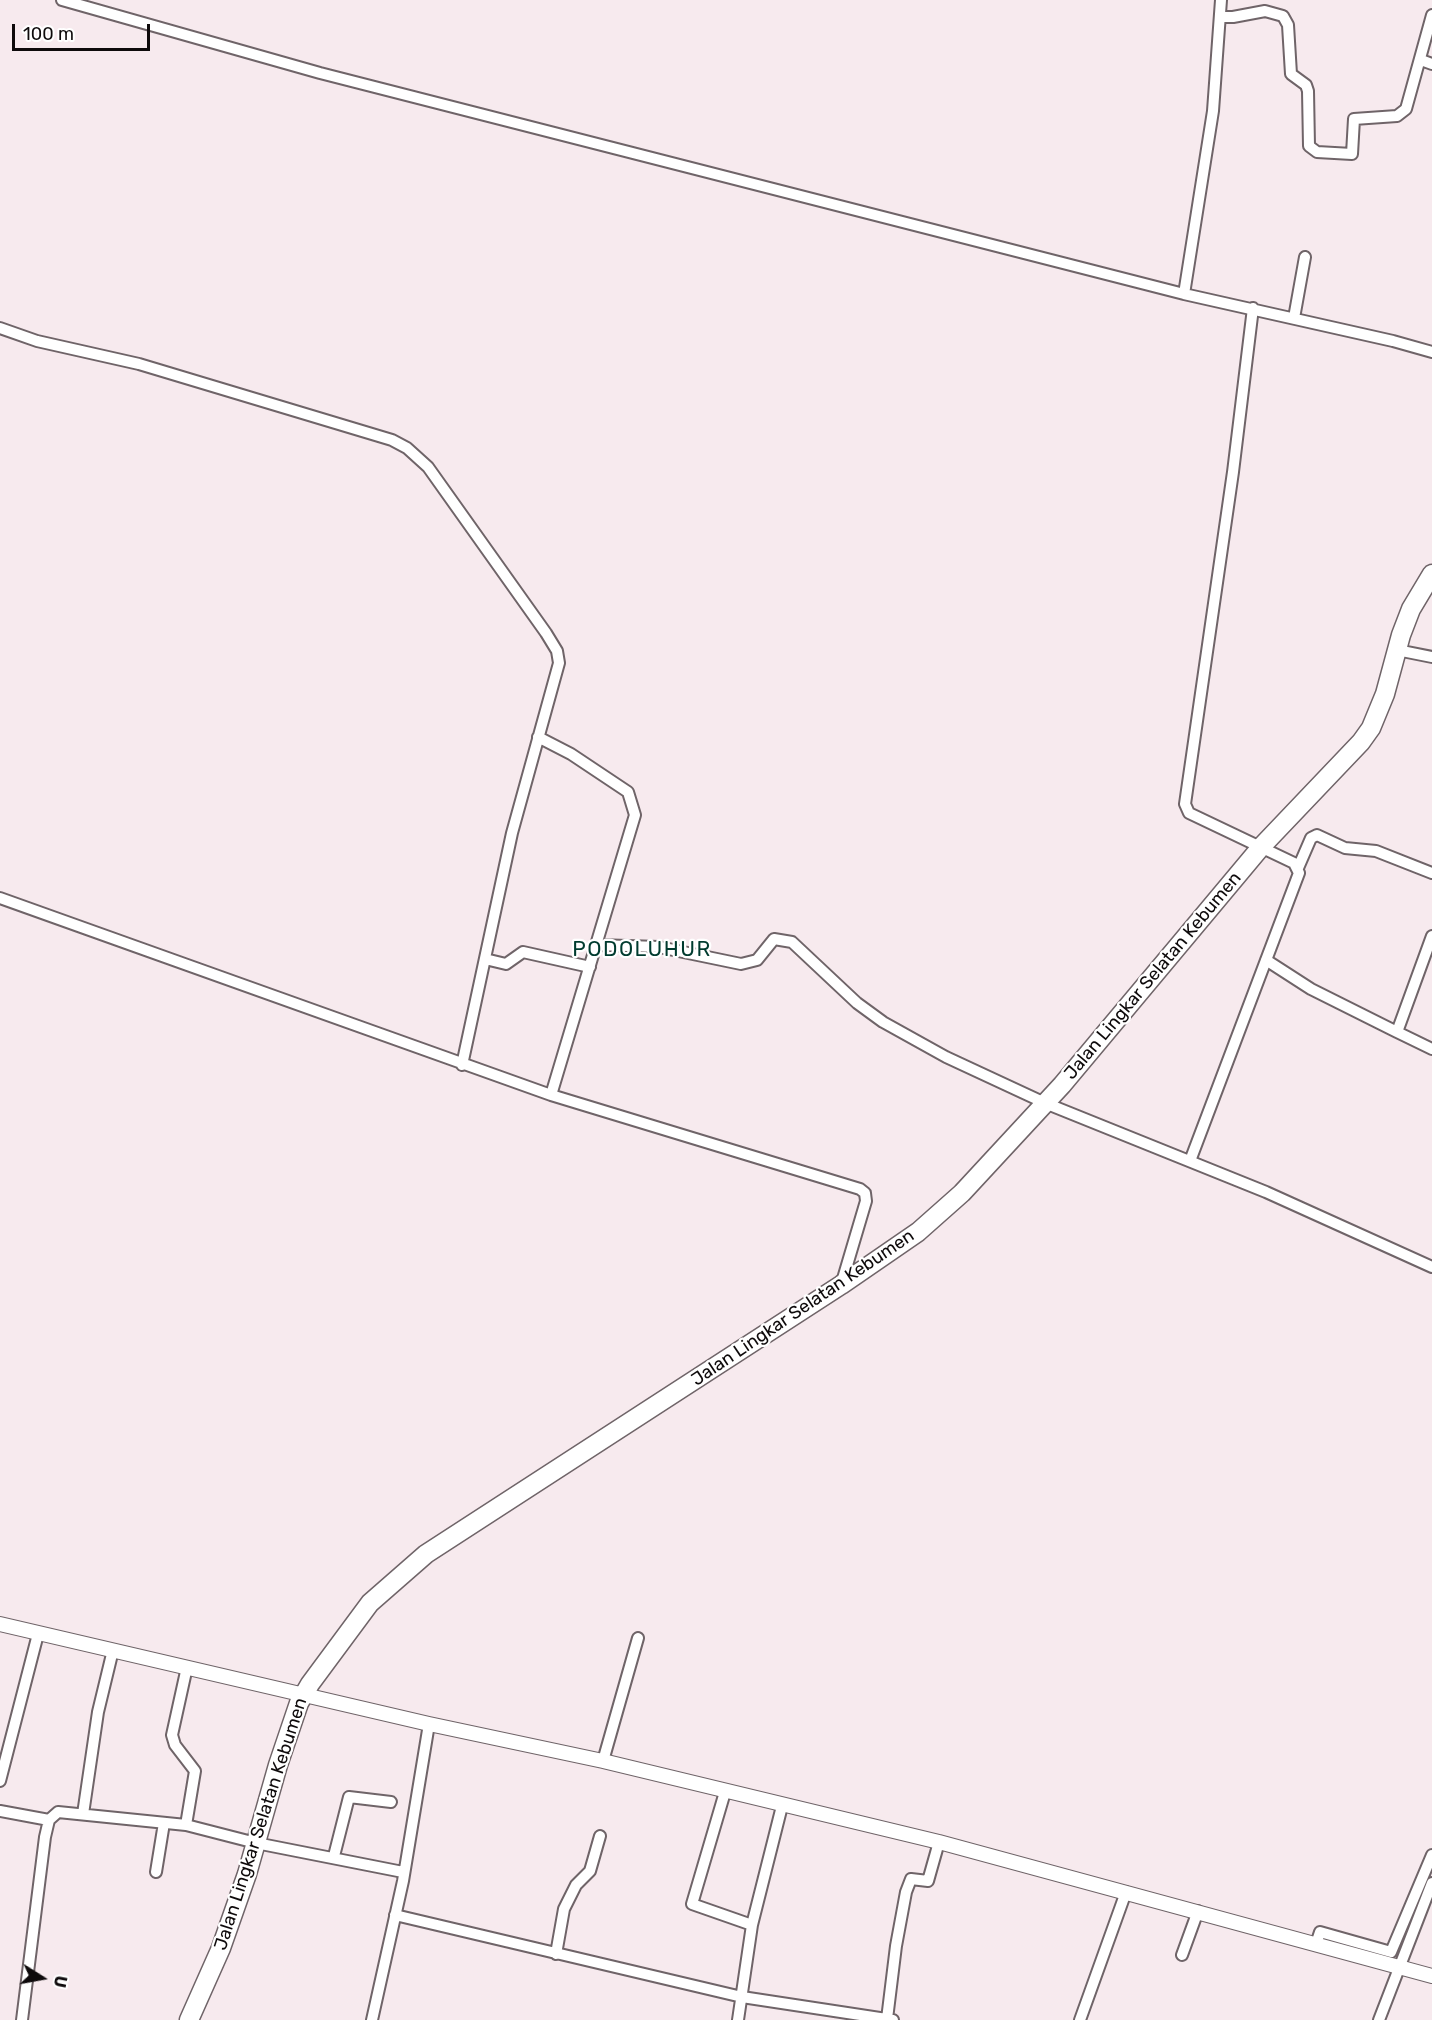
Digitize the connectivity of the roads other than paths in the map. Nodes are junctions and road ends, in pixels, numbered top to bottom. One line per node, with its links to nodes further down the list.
1 (62, 0): 8 (street)
2 (1221, 0): 4 (street)
3 (1432, 15): 5 (street)
4 (1220, 17): 5 (street); 8 (street)
5 (1420, 60): 6 (street)
6 (1432, 64)
7 (1305, 257): 10 (street)
8 (1184, 294): 9 (street)
9 (1253, 308): 10 (street); 17 (street)
10 (1294, 318): 12 (street)
11 (0, 328): 16 (street)
12 (1432, 352)
13 (1432, 574): 14 (highway, Jalan Lingkar Selatan Kebumen)
14 (1397, 650): 15 (street); 17 (highway, Jalan Lingkar Selatan Kebumen)
15 (1432, 657)
16 (538, 736): 22 (street); 23 (street)
17 (1261, 847): 18 (street); 30 (highway, Jalan Lingkar Selatan Kebumen)
18 (1298, 868): 19 (street); 24 (street)
19 (1432, 873)
20 (0, 898): 28 (street)
21 (1432, 936): 26 (street)
22 (597, 945): 25 (street); 30 (street)
23 (485, 959): 25 (street); 28 (street)
24 (1266, 960): 26 (street); 31 (street)
25 (590, 967): 29 (street)
26 (1397, 1032): 27 (street)
27 (1432, 1049)
28 (462, 1065): 29 (street)
29 (551, 1095): 33 (street)
30 (1047, 1101): 31 (street); 33 (highway, Jalan Lingkar Selatan Kebumen)
31 (1192, 1156): 32 (street)
32 (1432, 1267)
33 (841, 1285): 39 (highway, Jalan Lingkar Selatan Kebumen)
34 (0, 1624): 35 (street)
35 (38, 1634): 37 (street); 42 (street)
36 (638, 1638): 41 (street)
37 (113, 1650): 38 (street); 47 (street)
38 (187, 1666): 39 (street); 50 (street)
39 (307, 1689): 40 (street); 53 (highway, Jalan Lingkar Selatan Kebumen)
40 (429, 1724): 41 (street); 57 (street)
41 (603, 1761): 43 (street)
42 (0, 1781)
43 (725, 1792): 45 (street); 62 (street)
44 (391, 1802): 55 (street)
45 (782, 1806): 52 (street); 62 (street)
46 (0, 1810): 48 (street)
47 (83, 1814): 48 (street); 49 (street)
48 (49, 1820): 69 (street)
49 (164, 1823): 50 (street); 56 (street)
50 (186, 1825): 53 (street)
51 (600, 1836): 64 (street)
52 (939, 1842): 59 (street); 73 (street)
53 (256, 1843): 55 (street); 70 (highway, Jalan Lingkar Selatan Kebumen)
54 (1432, 1855): 63 (street)
55 (334, 1856): 57 (street)
56 (156, 1872)
57 (404, 1872): 61 (street)
58 (1432, 1883): 66 (street)
59 (1126, 1892): 60 (street); 74 (street)
60 (1198, 1911): 63 (street); 65 (street)
61 (395, 1915): 64 (street); 71 (street)
62 (752, 1925): 68 (street)
63 (1318, 1940): 66 (street)
64 (556, 1954): 68 (street)
65 (1182, 1955)
66 (1400, 1967): 67 (street); 75 (street)
67 (1432, 1976)
68 (742, 1997): 72 (street); 73 (street)
69 (22, 2020)
70 (189, 2020)
71 (372, 2020)
72 (738, 2020)
73 (891, 2020)
74 (1080, 2020)
75 (1379, 2020)

